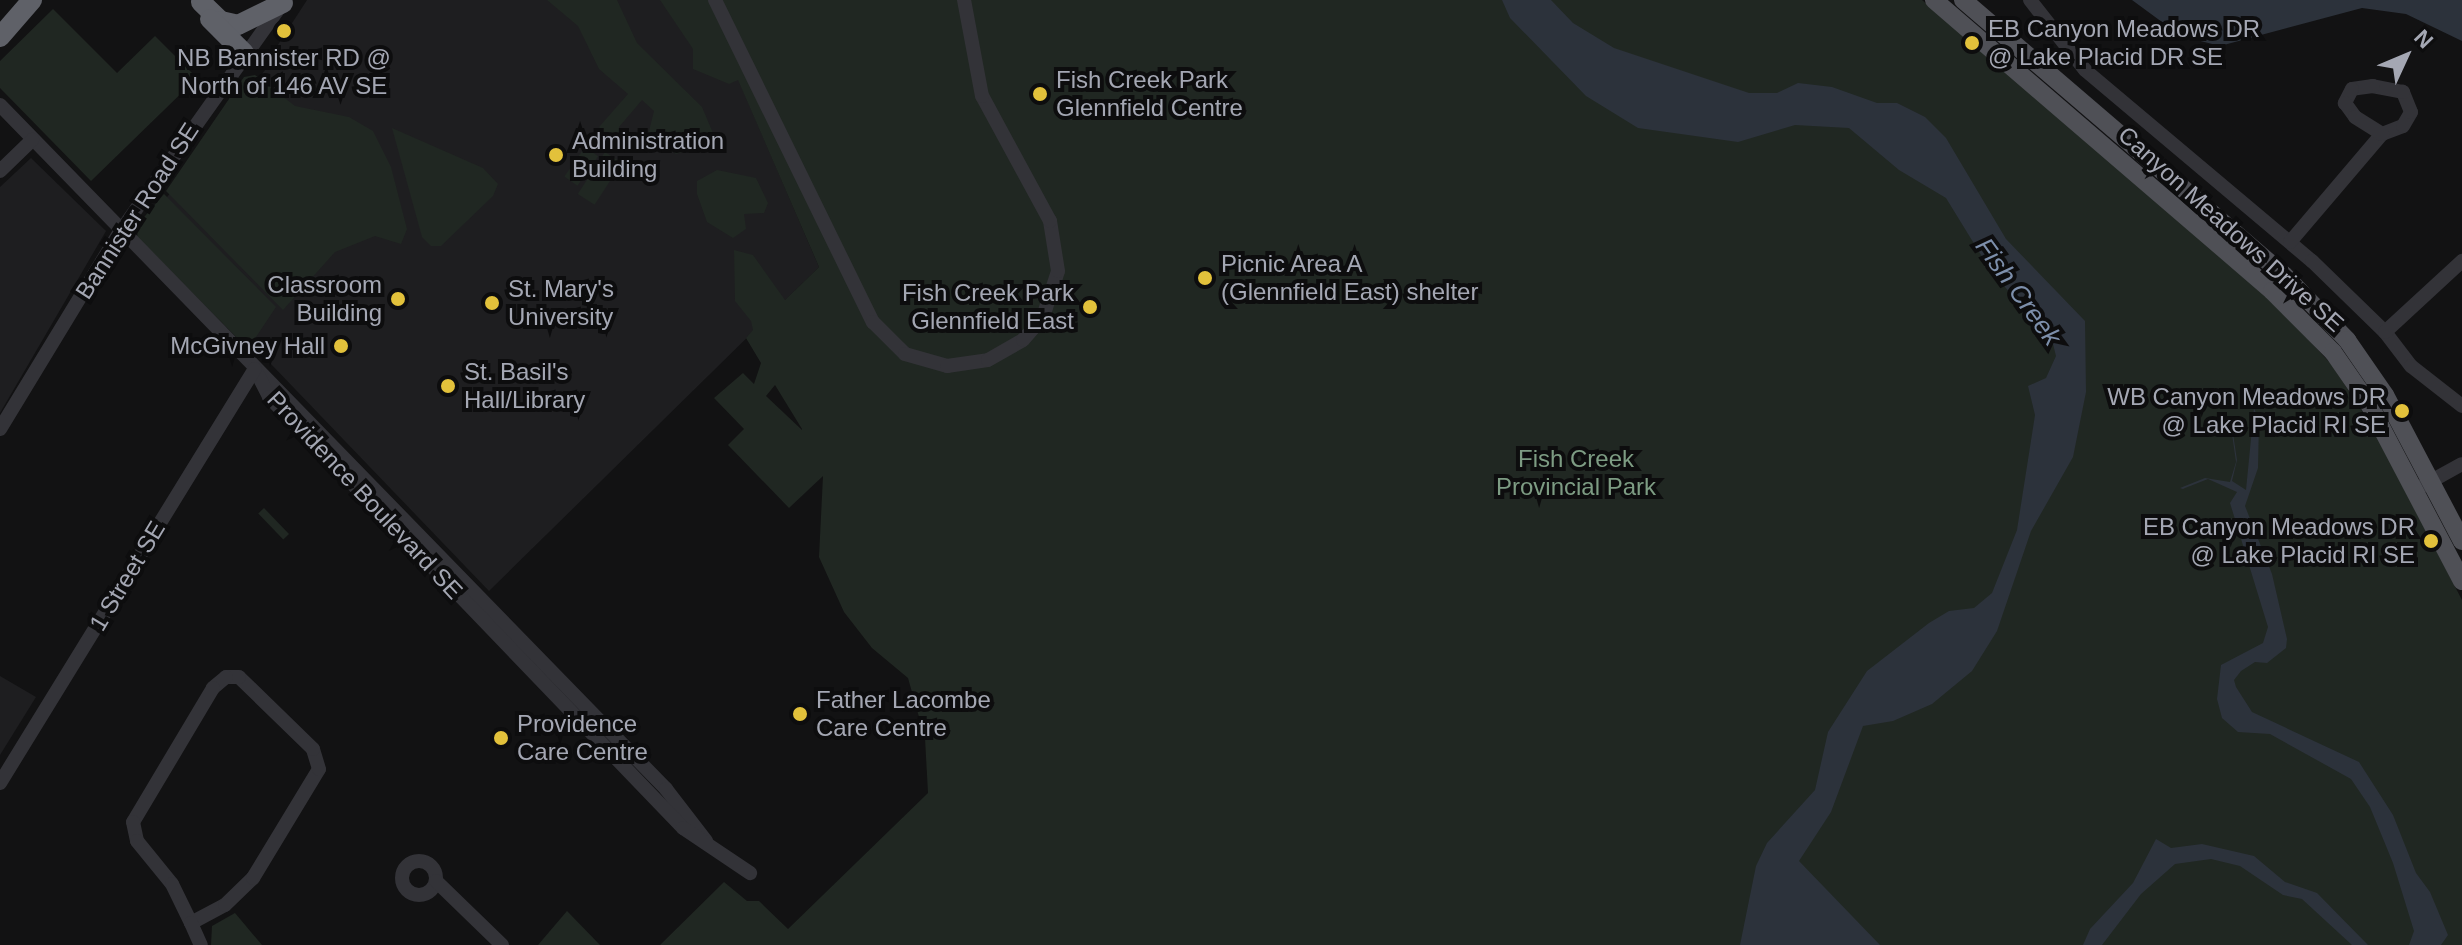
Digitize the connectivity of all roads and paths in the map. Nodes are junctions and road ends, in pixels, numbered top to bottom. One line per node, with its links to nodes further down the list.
1 (32, 0): 9 (highway)
2 (715, 0): 3 (street)
3 (964, 0)
4 (1934, 0): 23 (main road, Canyon Meadows Drive SE)
5 (1963, 0): 23 (main road, Canyon Meadows Drive SE)
6 (2030, 0): 16 (street)
7 (200, 1): 8 (highway); 10 (highway)
8 (284, 2): 10 (street, Bannister Road SE)
9 (0, 37)
10 (244, 53): 15 (street, Bannister Road SE)
11 (0, 105): 13 (street, Providence Boulevard SE)
12 (2382, 134): 12 (street); 16 (street)
13 (32, 140): 14 (street); 15 (street, Providence Boulevard SE)
14 (0, 171)
15 (120, 232): 19 (street, Providence Boulevard SE); 21 (street, Bannister Road SE)
16 (2290, 242): 18 (street)
17 (2462, 261): 18 (street)
18 (2385, 332): 20 (street)
19 (255, 369): 26 (street, 1 Street SE); 27 (street, Providence Boulevard SE)
20 (2462, 406)
21 (0, 429)
22 (2462, 464): 23 (street)
23 (2424, 485): 24 (main road, Canyon Meadows Drive SE); 25 (main road, Canyon Meadows Drive SE)
24 (2462, 541)
25 (2462, 581)
26 (0, 783)
27 (750, 873)
28 (436, 881): 31 (street)
29 (191, 923): 29 (street); 30 (street)
30 (201, 945)
31 (502, 945)

